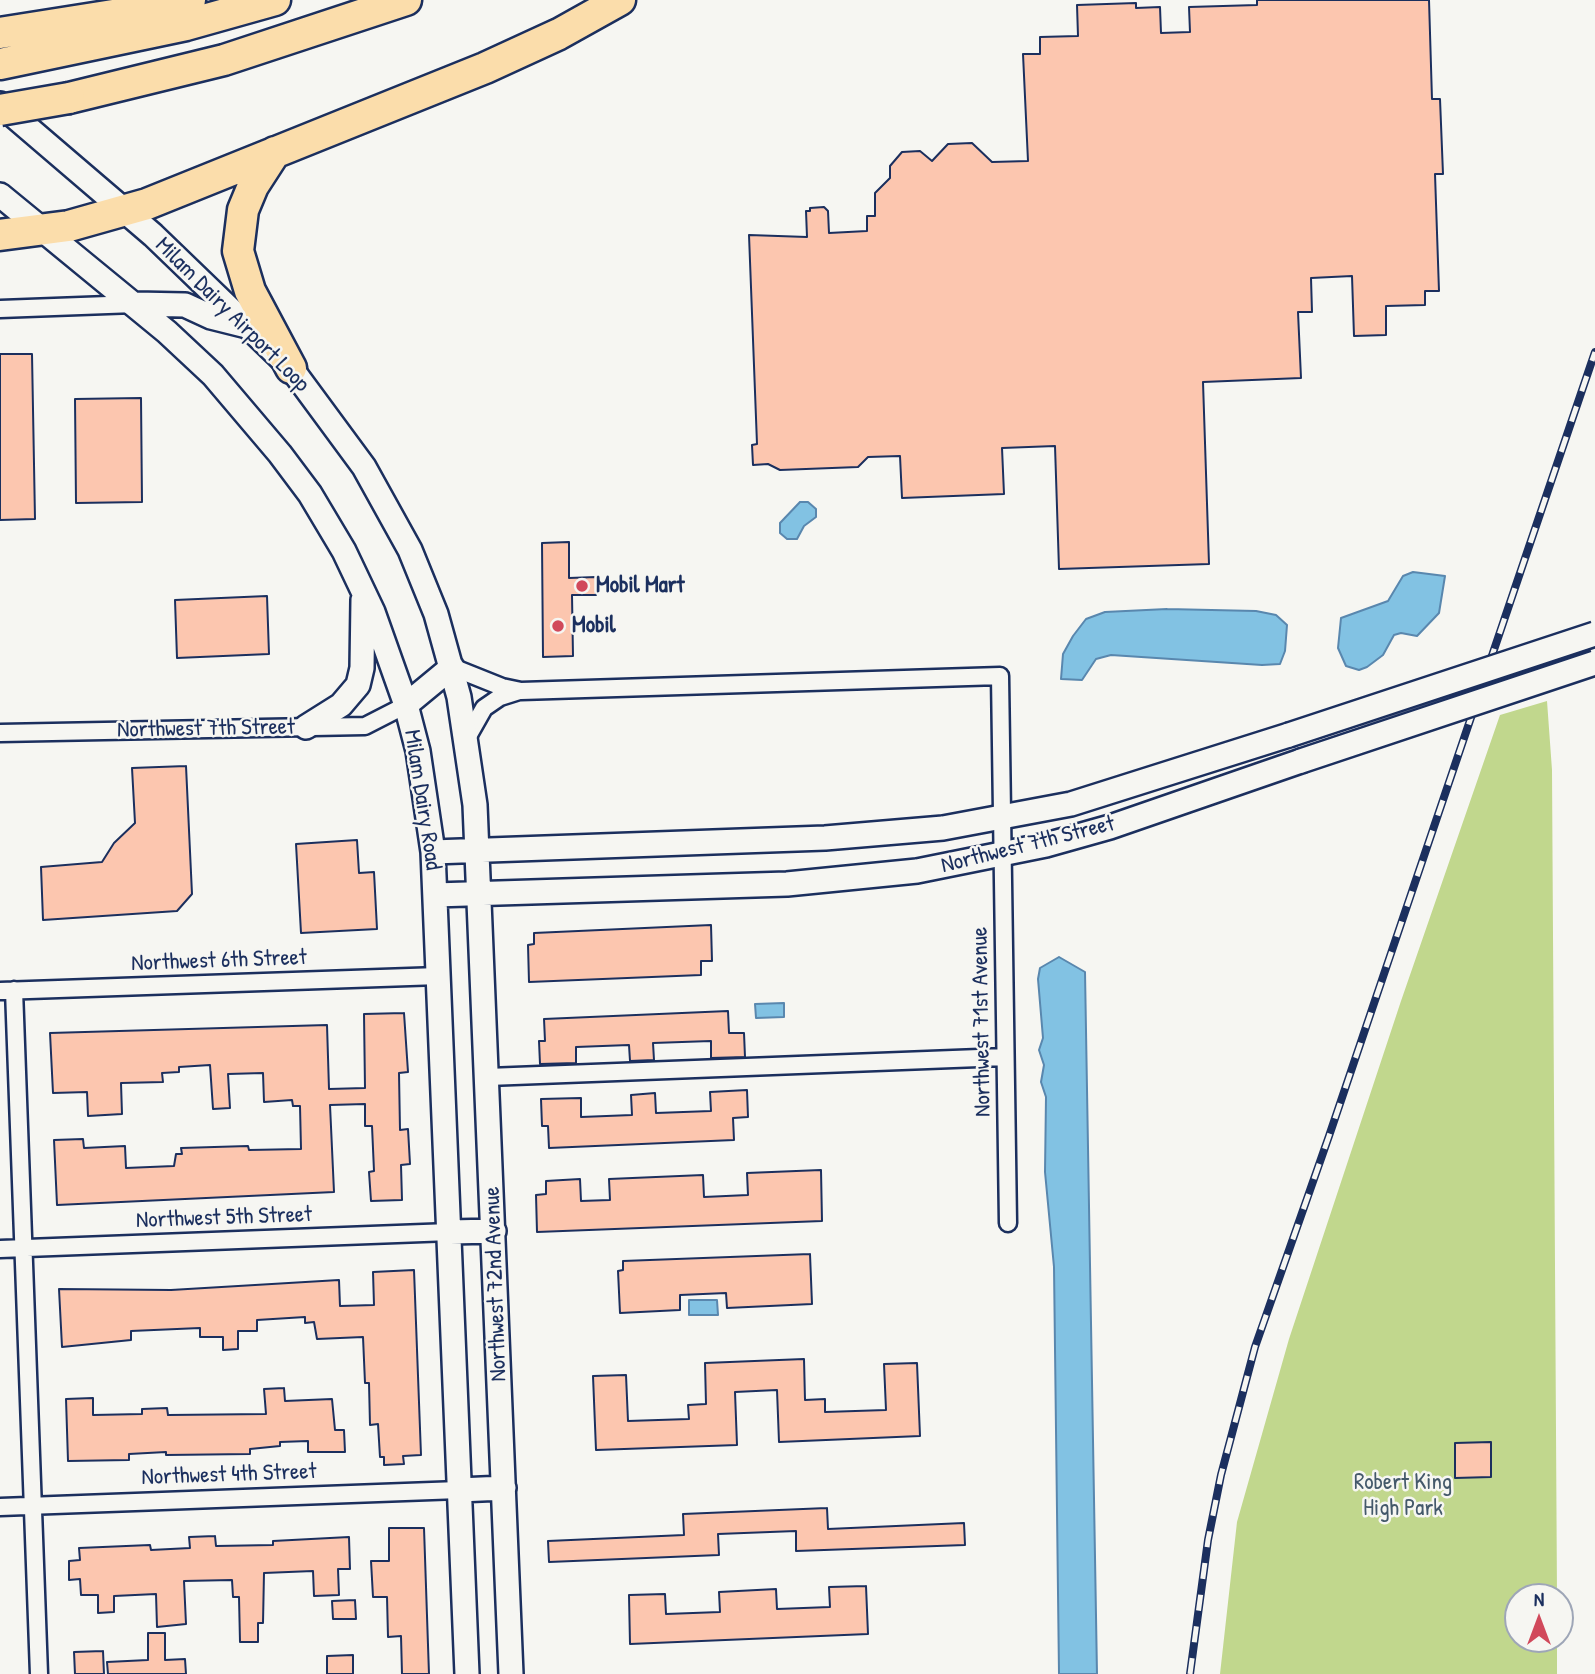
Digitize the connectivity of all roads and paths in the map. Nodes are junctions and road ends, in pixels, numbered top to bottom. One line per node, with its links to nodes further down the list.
1 (190, 0): 5 (highway)
2 (275, 0): 6 (highway)
3 (406, 0): 8 (highway, bridge)
4 (620, 0): 9 (highway)
5 (0, 33)
6 (3, 63)
7 (0, 104): 11 (main road, Milam Dairy Airport Loop)
8 (0, 110)
9 (275, 152): 11 (highway); 17 (highway)
10 (0, 195): 12 (main road)
11 (123, 212): 12 (highway); 16 (main road, Milam Dairy Airport Loop)
12 (44, 231): 13 (highway); 14 (main road)
13 (0, 235)
14 (135, 304): 15 (street); 16 (main road); 18 (main road)
15 (0, 309)
16 (251, 327): 17 (main road, Milam Dairy Airport Loop)
17 (291, 368): 21 (main road, Milam Dairy Airport Loop)
18 (363, 590): 23 (main road); 24 (main road)
19 (1595, 634): 27 (main road, Northwest 7th Street, bridge)
20 (1595, 663): 30 (main road, Northwest 7th Street, bridge)
21 (452, 667): 22 (street); 23 (main road); 26 (main road, Milam Dairy Airport Loop)
22 (521, 691): 26 (street); 27 (street, Northwest 71st Avenue)
23 (406, 705): 24 (street, Northwest 7th Street); 29 (main road, Milam Dairy Road)
24 (306, 727): 25 (street, Northwest 7th Street)
25 (0, 733)
26 (467, 738): 28 (main road, Milam Dairy Airport Loop)
27 (1001, 820): 28 (main road, Northwest 7th Street); 30 (street, Northwest 71st Avenue)
28 (478, 851): 29 (main road, Northwest 7th Street); 31 (main road, Milam Dairy Airport Loop)
29 (433, 852): 32 (main road, Milam Dairy Road)
30 (1001, 856): 31 (main road, Northwest 7th Street); 35 (street, Northwest 71st Avenue)
31 (480, 894): 32 (main road, Northwest 7th Street); 36 (main road, Northwest 72nd Avenue)
32 (435, 895): 33 (main road, Northwest 72nd Avenue)
33 (439, 976): 34 (street, Northwest 6th Street); 39 (main road, Northwest 72nd Avenue)
34 (7, 991): 40 (street)
35 (1005, 1057): 36 (street); 37 (street, Northwest 71st Avenue)
36 (488, 1077): 38 (main road, Northwest 72nd Avenue)
37 (1008, 1223)
38 (494, 1231): 39 (main road); 42 (main road, Northwest 72nd Avenue)
39 (450, 1232): 40 (street, Northwest 5th Street); 43 (main road, Northwest 72nd Avenue)
40 (23, 1248): 41 (street, Northwest 5th Street); 44 (street)
41 (0, 1249)
42 (504, 1488): 43 (main road); 48 (main road, Northwest 72nd Avenue)
43 (459, 1490): 44 (street, Northwest 4th Street); 47 (main road, Northwest 72nd Avenue)
44 (33, 1505): 45 (street, Northwest 4th Street); 46 (street)
45 (0, 1507)
46 (38, 1674)
47 (467, 1674)
48 (511, 1674)

